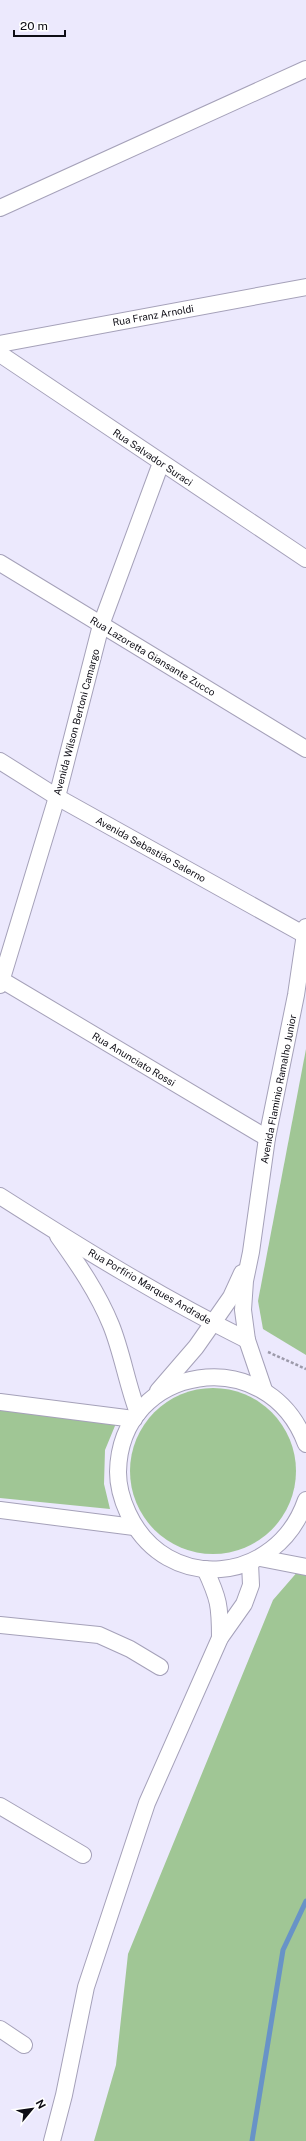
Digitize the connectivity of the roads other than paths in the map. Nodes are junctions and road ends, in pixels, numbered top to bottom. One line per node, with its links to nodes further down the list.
1 (306, 69): 2 (street)
2 (0, 208)
3 (306, 287): 4 (street, Rua Franz Arnoldi)
4 (0, 344)
5 (0, 354): 6 (street, Rua Salvador Suraci)
6 (161, 463): 7 (street, Rua Salvador Suraci); 9 (street, Avenida Wilson Bertoni Camargo)
7 (306, 559)
8 (0, 564): 9 (street, Rua Lazoretta Giansante Zucco)
9 (101, 625): 10 (street, Rua Lazoretta Giansante Zucco); 12 (street, Avenida Wilson Bertoni Camargo)
10 (306, 749)
11 (0, 761): 12 (street, Avenida Sebastião Salerno)
12 (57, 797): 13 (street, Avenida Sebastião Salerno); 14 (street, Avenida Wilson Bertoni Camargo)
13 (305, 931): 15 (street, Avenida Flaminio Ramalho Junior)
14 (0, 982): 15 (street, Rua Anunciato Rossi)
15 (267, 1138): 18 (street, Avenida Flaminio Ramalho Junior)
16 (0, 1196): 17 (street, Rua Porfírio Marques Andrade)
17 (55, 1231): 19 (street, Rua Porfírio Marques Andrade); 24 (street, Rua Porfírio Marques Andrade)
18 (251, 1252): 19 (street, Avenida Flaminio Ramalho Junior); 20 (street, Avenida Flaminio Ramalho Junior)
19 (213, 1323): 20 (street, Rua Porfírio Marques Andrade); 22 (street, Avenida Flaminio Ramalho Junior)
20 (247, 1340): 21 (street, Avenida Flaminio Ramalho Junior)
21 (264, 1390): 22 (street); 25 (street)
22 (151, 1400): 24 (street)
23 (0, 1402): 24 (street)
24 (136, 1416): 29 (street)
25 (306, 1444)
26 (306, 1500): 28 (street)
27 (0, 1510): 29 (street)
28 (303, 1519): 30 (street)
29 (134, 1527): 32 (street)
30 (255, 1560): 31 (street); 32 (street); 34 (street)
31 (306, 1567)
32 (206, 1569): 34 (street)
33 (0, 1625): 35 (street)
34 (220, 1638): 40 (street)
35 (160, 1668)
36 (0, 1806): 37 (street)
37 (83, 1855)
38 (0, 2029): 39 (street)
39 (24, 2045)
40 (52, 2141)

